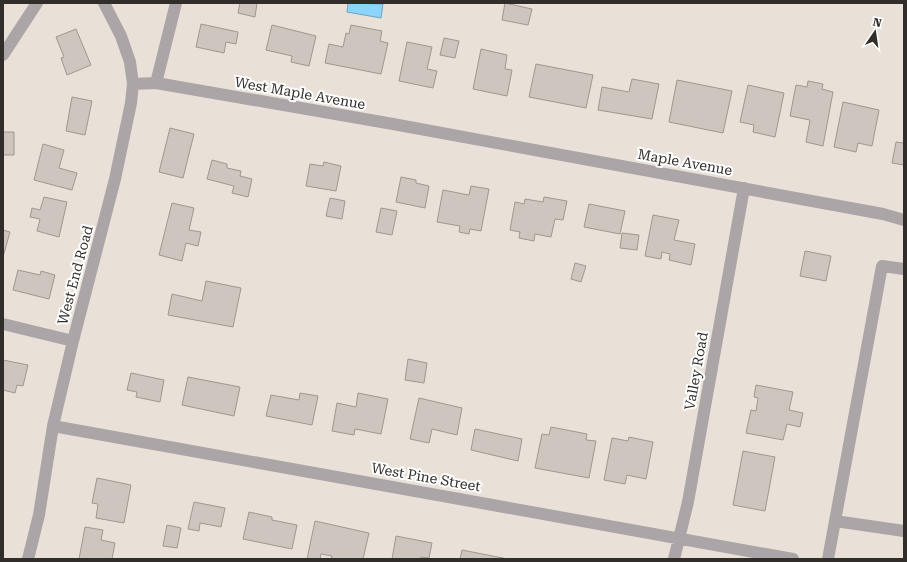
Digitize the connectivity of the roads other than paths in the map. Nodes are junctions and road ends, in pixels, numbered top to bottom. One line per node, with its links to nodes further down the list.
1 (38, 3): 4 (street)
2 (104, 3): 6 (street, West End Road)
3 (176, 3): 5 (street)
4 (3, 55)
5 (156, 83): 6 (street, West Maple Avenue); 7 (street, West Maple Avenue)
6 (133, 84): 12 (street, West End Road)
7 (461, 136): 8 (street, Maple Avenue)
8 (744, 188): 9 (street, Maple Avenue); 16 (street, Valley Road)
9 (904, 220)
10 (904, 269): 14 (street)
11 (3, 324): 12 (street)
12 (73, 341): 13 (street, West End Road)
13 (53, 426): 16 (street, West Pine Street); 17 (street, West End Road)
14 (835, 521): 15 (street); 20 (street)
15 (904, 531)
16 (679, 538): 18 (street, Valley Road); 19 (street, West Pine Street)
17 (28, 559)
18 (674, 559)
19 (793, 559)
20 (828, 559)

